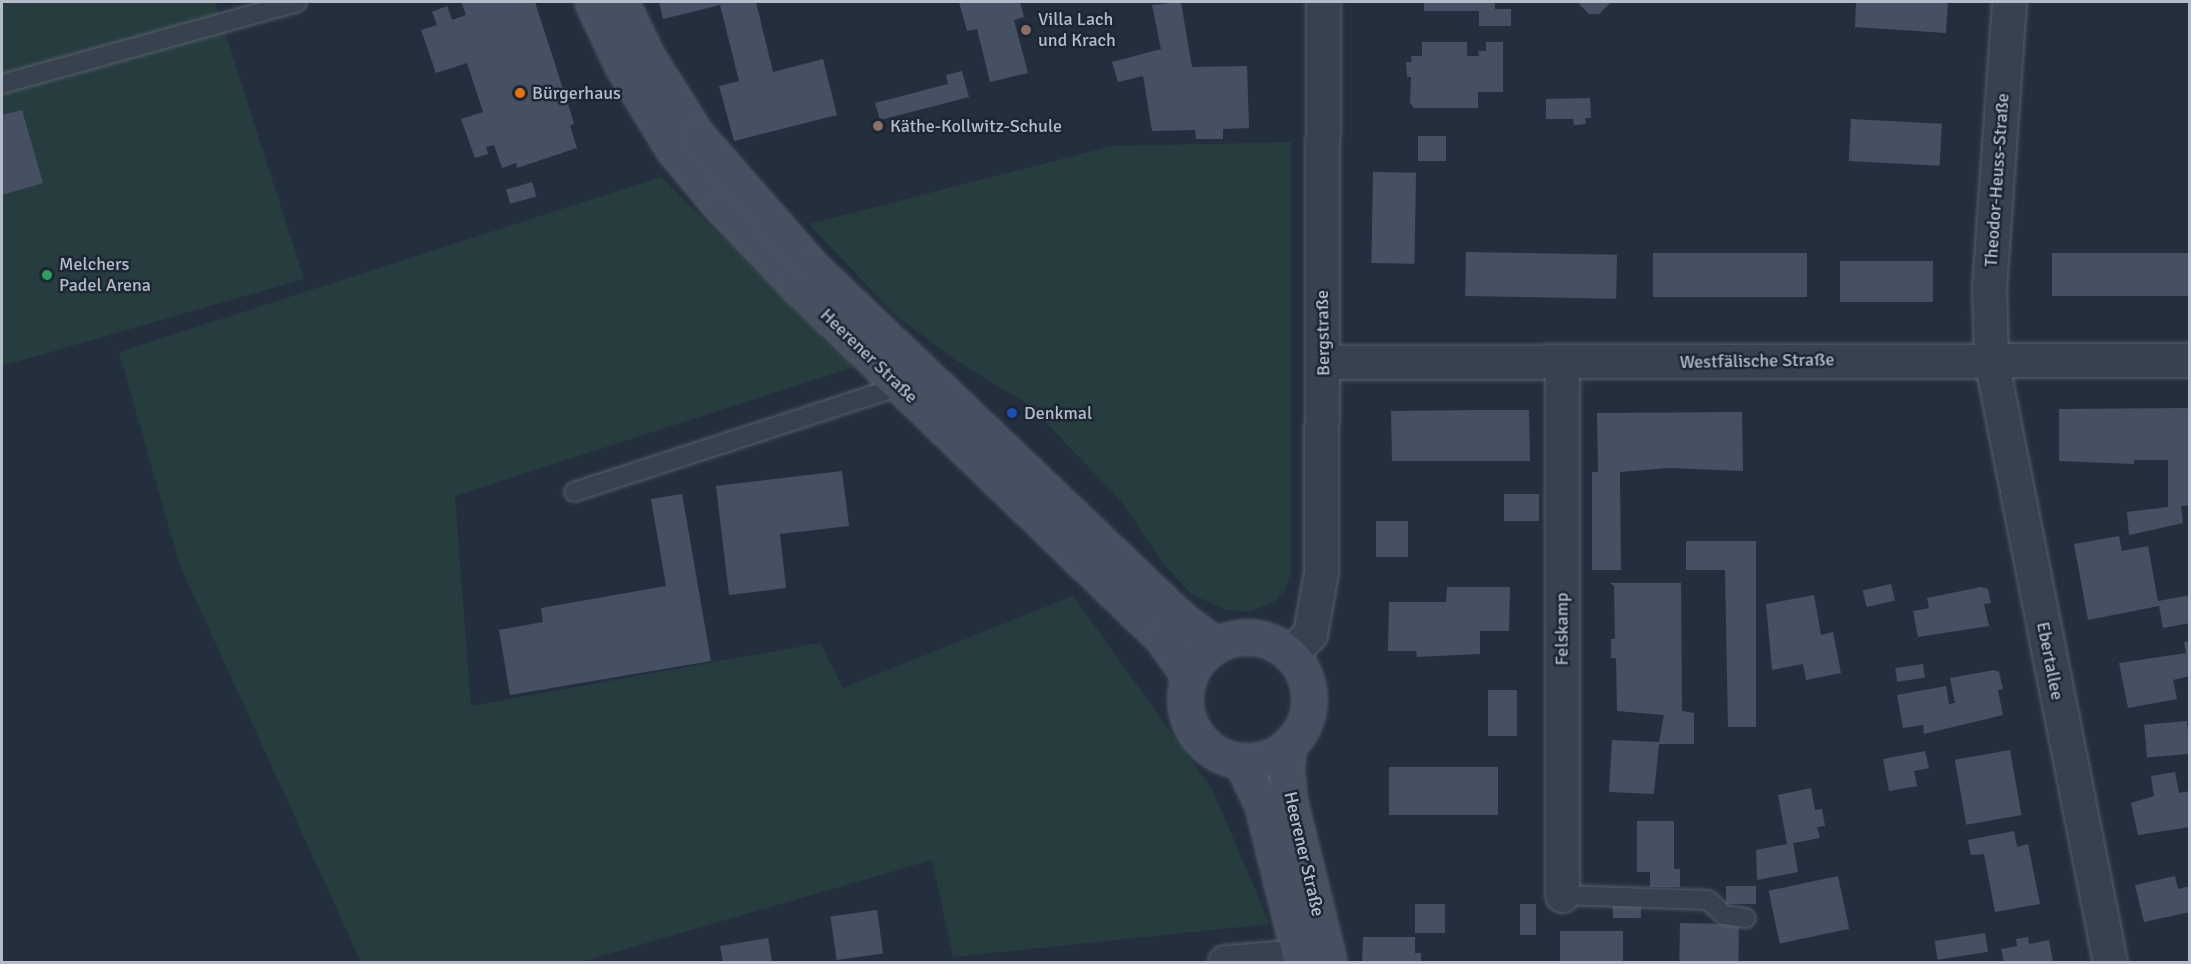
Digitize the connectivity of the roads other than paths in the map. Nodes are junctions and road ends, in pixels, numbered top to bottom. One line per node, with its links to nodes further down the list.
1 (297, 2): 6 (lane)
2 (592, 2): 11 (main road, Heerener Straße)
3 (621, 2): 13 (main road, Heerener Straße)
4 (1323, 2): 9 (street, Bergstraße)
5 (2009, 2): 7 (street, Theodor-Heuss-Straße)
6 (2, 84)
7 (1991, 359): 8 (street, Westfälische Straße); 10 (street, Westfälische Straße); 22 (street, Ebertallee)
8 (2190, 360)
9 (1324, 362): 10 (street, Westfälische Straße); 14 (street, Bergstraße)
10 (1562, 363): 18 (street, Felskamp)
11 (900, 386): 12 (lane); 15 (main road, Heerener Straße)
12 (574, 492)
13 (1216, 645): 14 (main road); 15 (main road)
14 (1290, 654): 16 (main road)
15 (1189, 676): 17 (main road)
16 (1289, 744): 17 (main road); 20 (main road, Heerener Straße)
17 (1241, 761): 20 (main road, Heerener Straße)
18 (1562, 895): 19 (lane)
19 (1746, 918)
20 (1310, 960): 21 (street)
21 (1225, 963)
22 (2110, 963)

